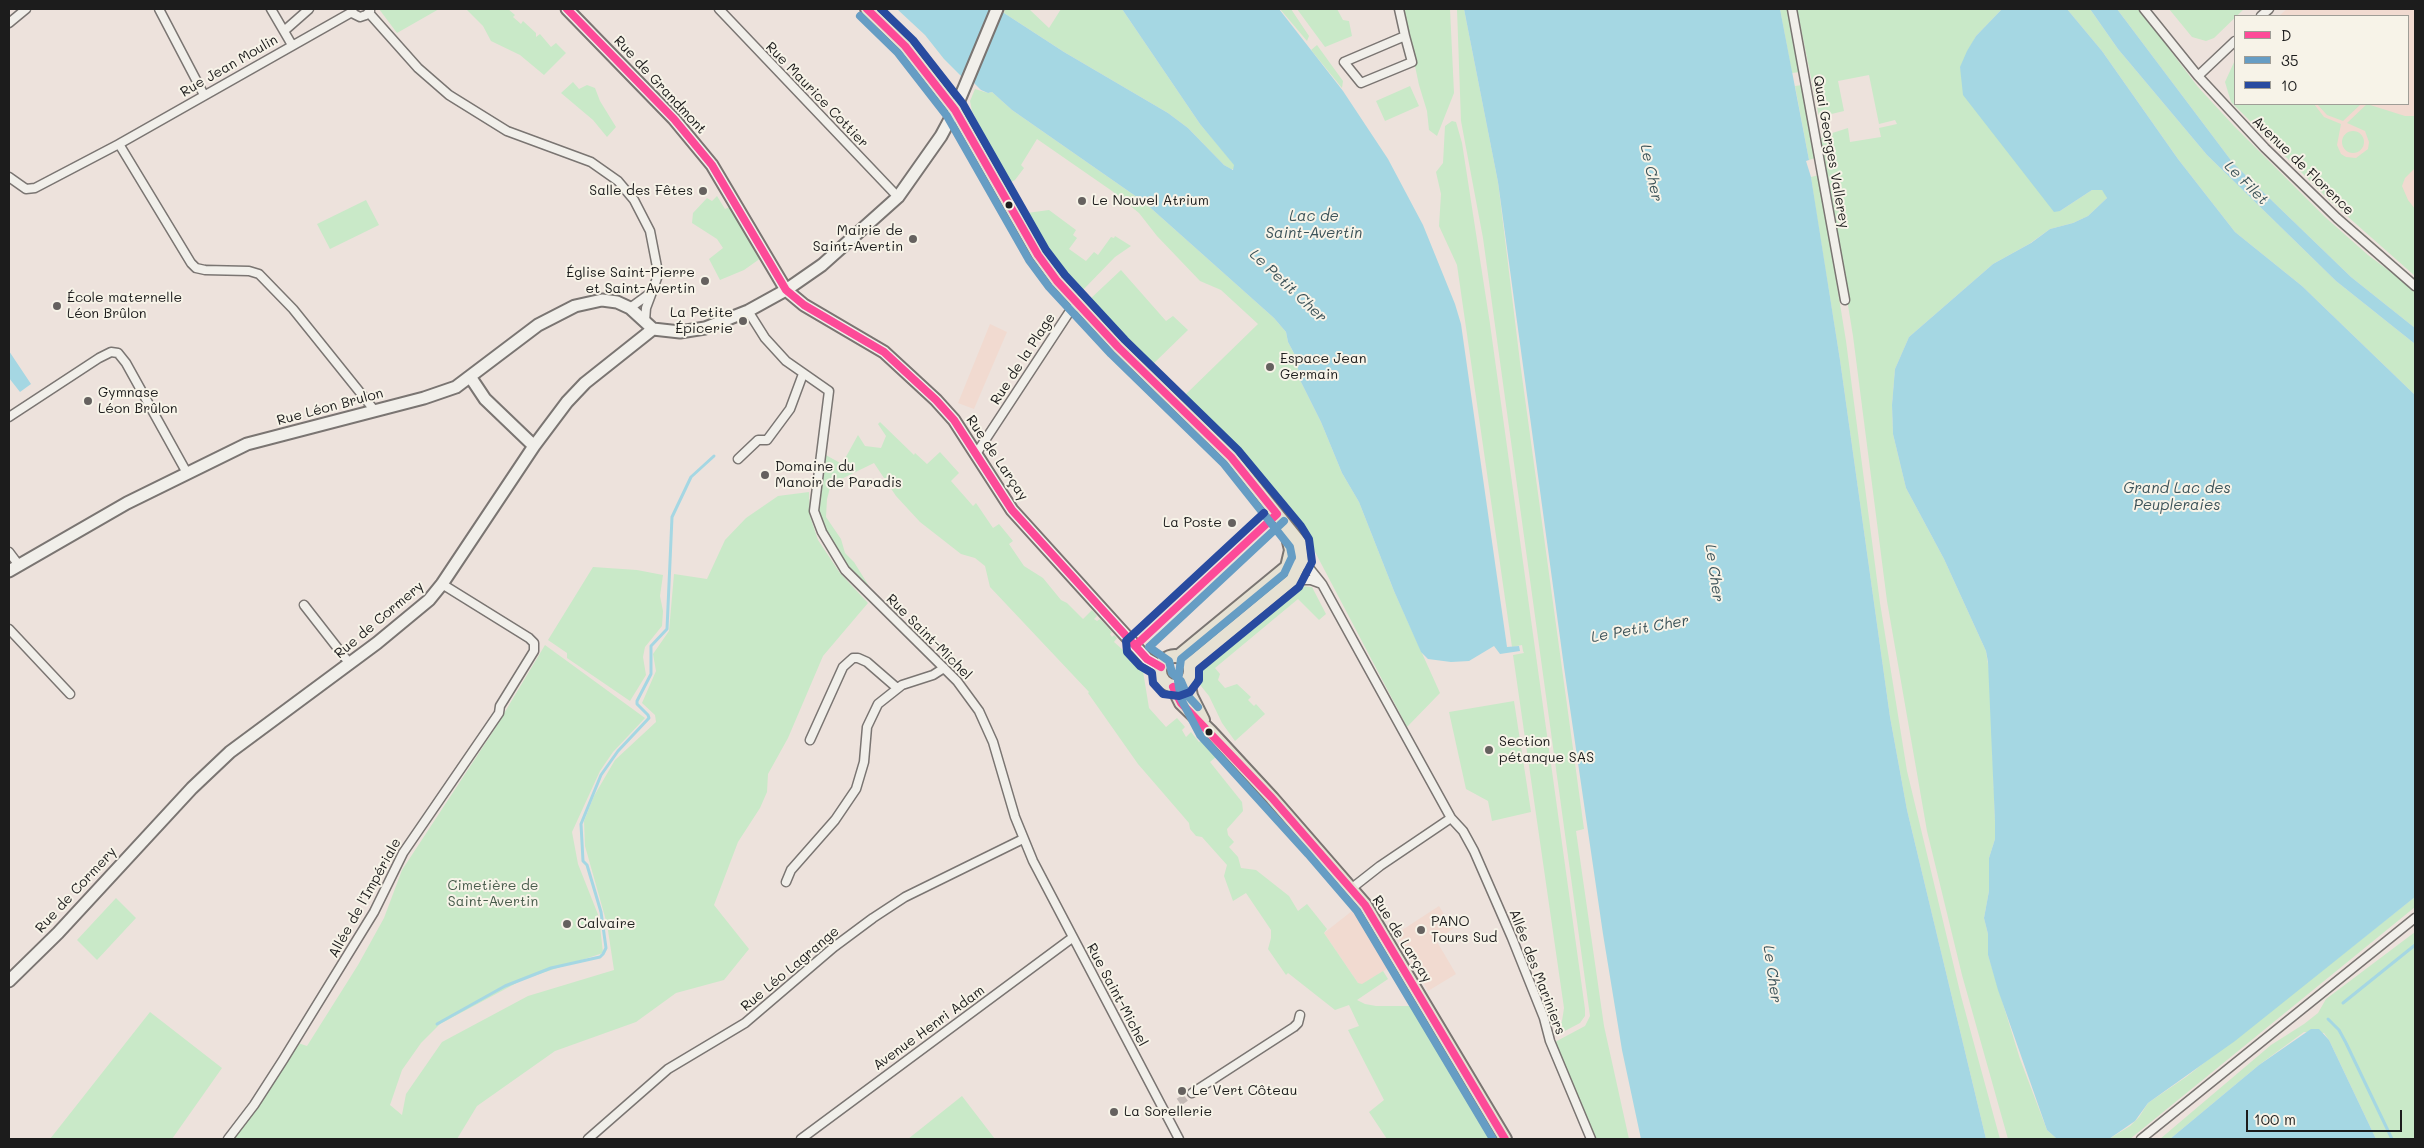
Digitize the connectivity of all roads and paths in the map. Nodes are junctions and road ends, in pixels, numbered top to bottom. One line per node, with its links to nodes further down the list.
1 (26, 9): 14 (street)
2 (160, 9): 20 (street)
3 (271, 9): 15 (street)
4 (309, 9): 15 (street)
5 (567, 9): 26 (main road, Rue de Grandmont)
6 (719, 9): 24 (street, Rue Maurice Cottier)
7 (866, 9): 21 (main road)
8 (1399, 9): 16 (street)
9 (1792, 9): 28 (street, Quai Georges Vallerey)
10 (2144, 9): 19 (street, Avenue de Florence)
11 (352, 10): 13 (street); 18 (street, Rue Jean Moulin)
12 (997, 10): 21 (main road)
13 (370, 11): 27 (street)
14 (9, 22)
15 (284, 31): 18 (street)
16 (1405, 36): 16 (street)
17 (2234, 42): 19 (street)
18 (292, 45): 20 (street, Rue Jean Moulin)
19 (2198, 76): 25 (street, Avenue de Florence)
20 (204, 95): 22 (street, Rue Jean Moulin)
21 (955, 110): 24 (main road); 29 (main road)
22 (119, 144): 23 (street, Rue Jean Moulin); 35 (street)
23 (9, 176)
24 (898, 197): 26 (main road)
25 (2415, 286)
26 (786, 290): 31 (main road); 38 (main road, Rue de Larçay)
27 (652, 292): 30 (street); 32 (street)
28 (1845, 300)
29 (1078, 304): 38 (street, Rue de la Plage); 41 (main road)
30 (630, 308): 32 (main road, Rue Léon Brulon); 34 (main road, Rue Léon Brulon)
31 (748, 311): 32 (main road); 33 (street, Rue Saint-Michel)
32 (649, 325): 37 (main road, Rue de Cormery)
33 (803, 374): 39 (street); 55 (street, Rue Saint-Michel)
34 (471, 378): 35 (main road, Rue Léon Brulon); 37 (main road)
35 (375, 411): 40 (main road, Rue Léon Brulon)
36 (9, 417): 40 (street)
37 (534, 446): 47 (main road, Rue de Cormery)
38 (976, 454): 54 (main road, Rue de Larçay)
39 (738, 459)
40 (187, 473): 44 (main road, Rue Léon Brulon)
41 (1282, 520): 43 (main road); 51 (main road)
42 (9, 552): 44 (street)
43 (1302, 559): 46 (main road); 48 (street, Allée des Mariniers)
44 (18, 564): 45 (main road, Rue Léon Brulon)
45 (9, 571)
46 (1292, 580): 48 (street); 53 (main road)
47 (442, 584): 52 (main road, Rue de Cormery); 71 (street, Allée de l'Impériale)
48 (1322, 584): 62 (street, Allée des Mariniers)
49 (304, 605): 52 (street)
50 (9, 629): 59 (street)
51 (1179, 656): 53 (main road); 54 (main road)
52 (350, 664): 68 (main road, Rue de Cormery)
53 (1189, 665): 56 (main road)
54 (1160, 667): 57 (main road)
55 (944, 668): 58 (street); 63 (street, Rue Saint-Michel)
56 (1188, 681): 57 (main road); 60 (main road)
57 (1173, 686): 60 (main road)
58 (897, 688): 61 (street); 64 (street)
59 (70, 694)
60 (1208, 729): 65 (main road, Rue de Larçay)
61 (810, 740)
62 (1451, 818): 65 (street); 76 (street, Allée des Mariniers)
63 (1023, 839): 67 (street, Rue Saint-Michel); 72 (street, Rue Léo Lagrange)
64 (786, 882)
65 (1352, 888): 75 (main road, Rue de Larçay)
66 (2415, 918): 77 (street)
67 (1072, 938): 73 (street, Avenue Henri Adam); 74 (street, Rue Saint-Michel)
68 (9, 981)
69 (1300, 1015): 70 (street)
70 (1192, 1093)
71 (228, 1139)
72 (588, 1139)
73 (801, 1139)
74 (1179, 1139)
75 (1505, 1139)
76 (1591, 1139)
77 (2141, 1139)

